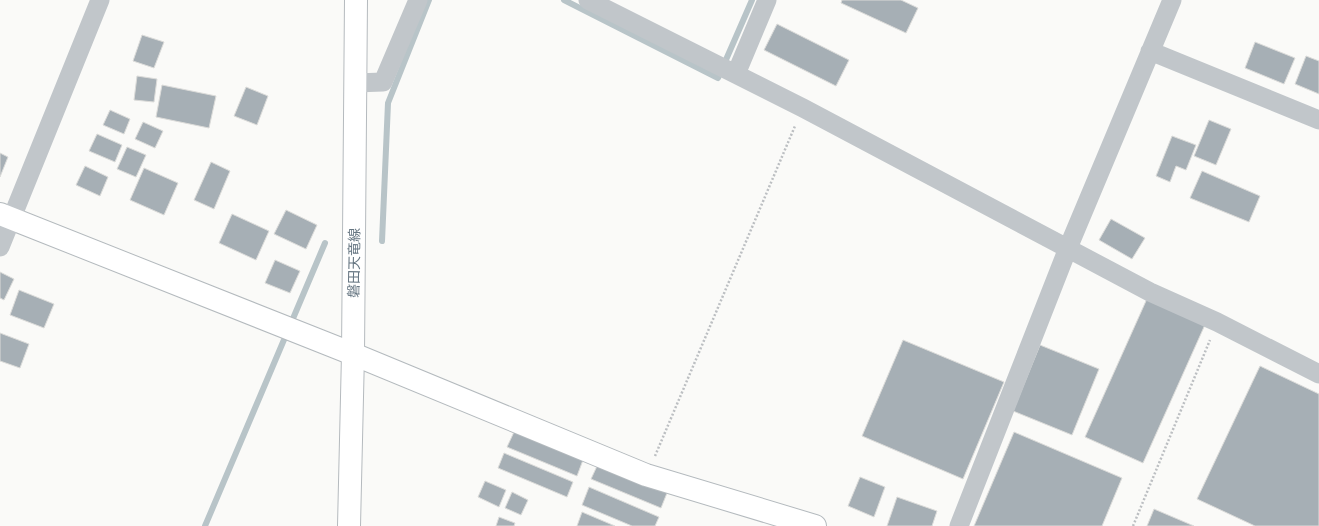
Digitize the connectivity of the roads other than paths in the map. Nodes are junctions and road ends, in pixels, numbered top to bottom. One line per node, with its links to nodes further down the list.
1 (100, 0): 11 (street)
2 (356, 0): 9 (street, 磐田天竜線)
3 (418, 0): 9 (street)
4 (588, 0): 8 (street)
5 (767, 0): 8 (street)
6 (1172, 0): 7 (street)
7 (1150, 51): 10 (street); 13 (street)
8 (736, 74): 13 (street)
9 (355, 83): 14 (street, 磐田天竜線)
10 (1319, 120)
11 (6, 217): 12 (street); 14 (street)
12 (0, 247)
13 (1068, 248): 15 (street); 18 (street)
14 (353, 354): 16 (street, 磐田天竜線); 17 (street)
15 (1319, 374)
16 (349, 526)
17 (815, 526)
18 (959, 526)

